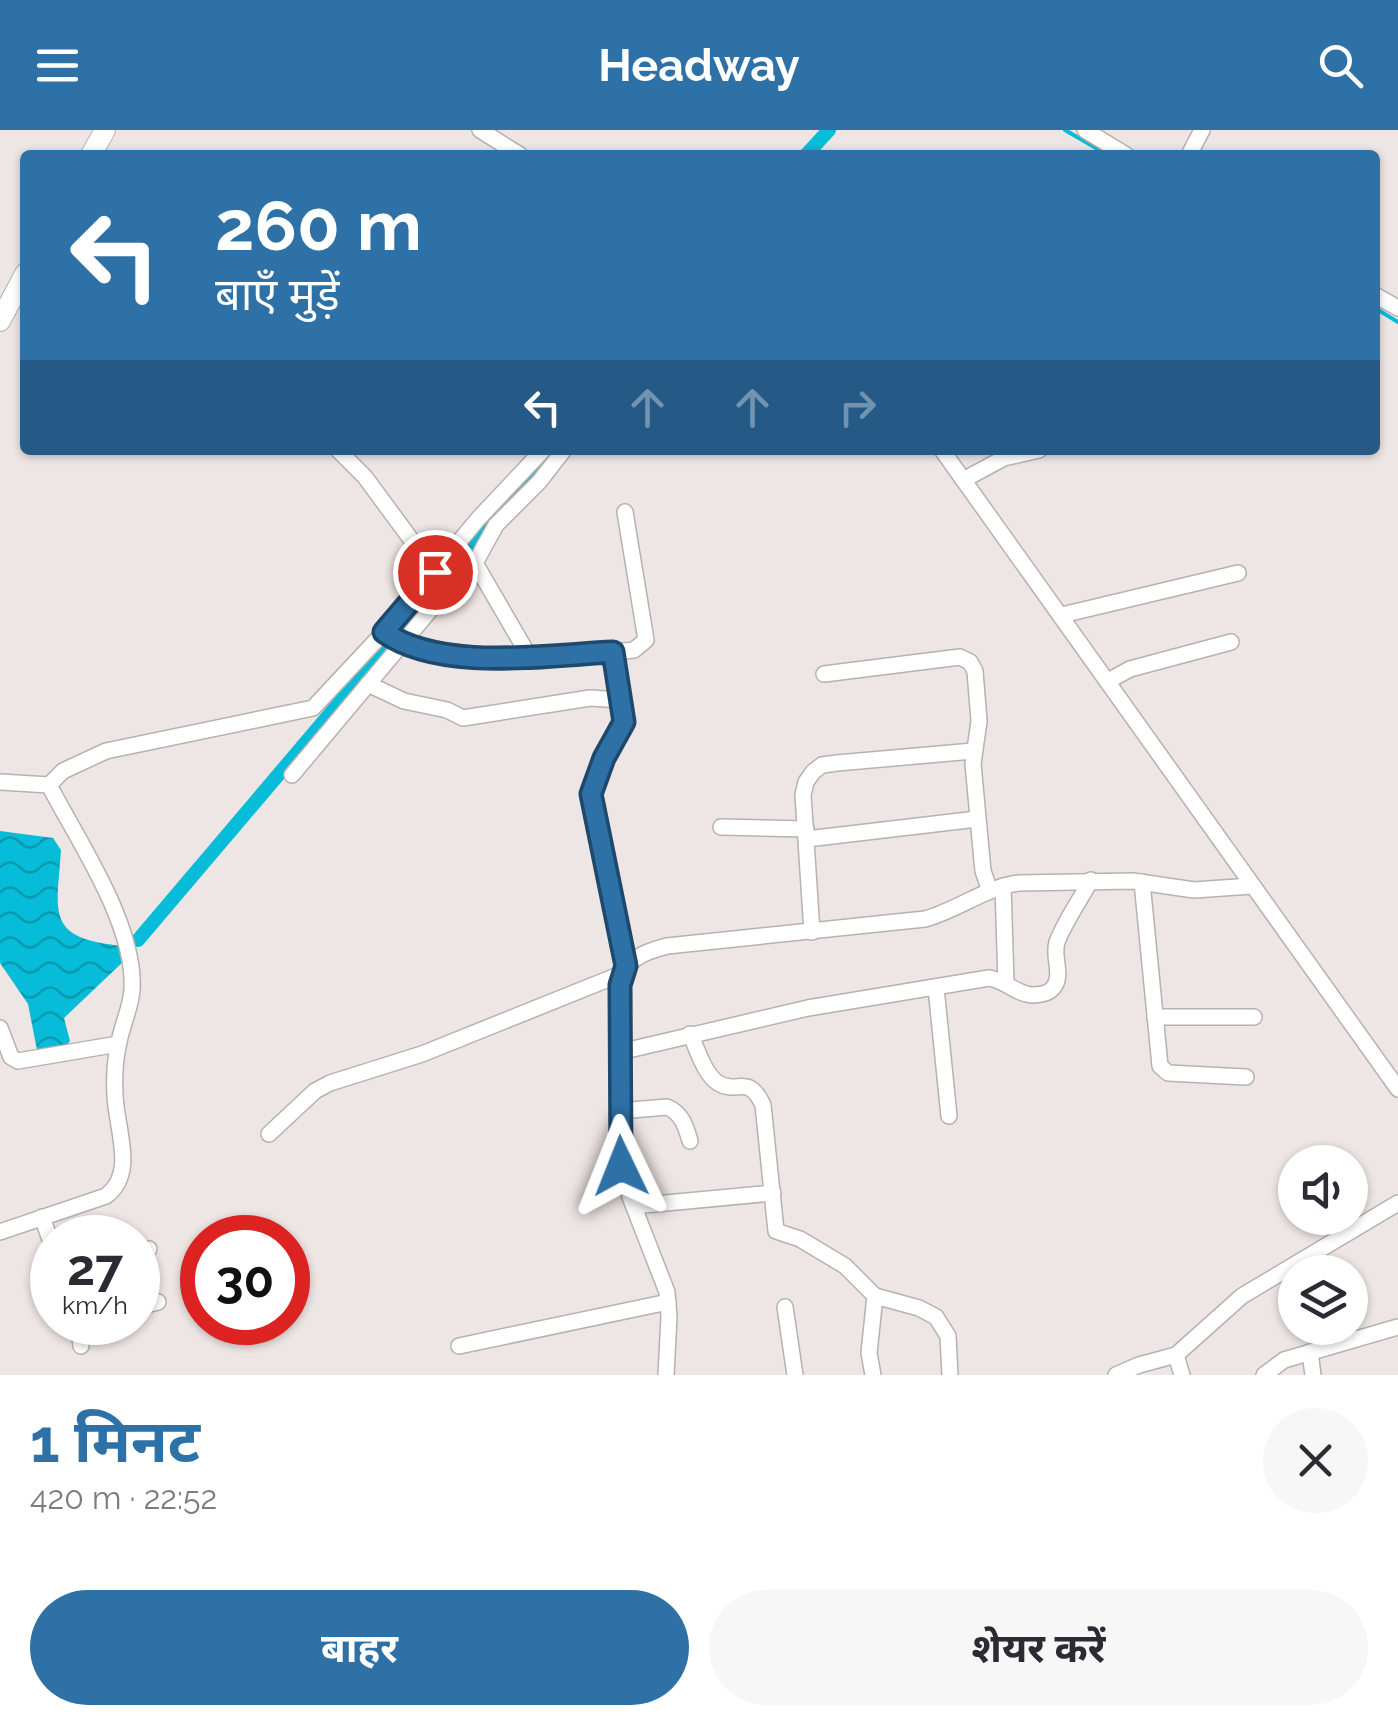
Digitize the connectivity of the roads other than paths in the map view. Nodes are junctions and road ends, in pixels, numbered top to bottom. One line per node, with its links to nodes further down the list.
1 (480, 130): 4 (street)
2 (1085, 130): 3 (street)
3 (1106, 144)
4 (512, 150)
5 (20, 287): 6 (main road)
6 (1, 319)
7 (343, 455): 15 (street)
8 (537, 455): 15 (street)
9 (560, 455): 14 (street)
10 (946, 455): 12 (street)
11 (1018, 455): 12 (street)
12 (963, 480): 17 (street)
13 (625, 512): 20 (street)
14 (475, 562): 18 (street); 21 (street)
15 (435, 572): 18 (street)
16 (1238, 572): 17 (street)
17 (1062, 615): 23 (street)
18 (394, 638): 21 (street); 24 (street); 29 (street)
19 (1231, 642): 23 (street)
20 (613, 652): 21 (street); 25 (street)
21 (528, 656)
22 (824, 674): 26 (street)
23 (1108, 681): 35 (street)
24 (368, 684): 25 (street); 27 (street)
25 (622, 700): 38 (street)
26 (973, 750): 30 (street); 32 (street)
27 (292, 776)
28 (0, 782): 29 (street)
29 (49, 784): 45 (street)
30 (978, 819): 32 (street); 36 (street)
31 (721, 828): 32 (street)
32 (806, 834): 37 (street)
33 (1091, 880): 34 (street); 36 (street); 39 (street)
34 (1142, 882): 35 (street); 42 (street)
35 (1252, 886): 49 (street)
36 (996, 888): 37 (street); 39 (street)
37 (812, 932): 38 (street)
38 (624, 970): 46 (street); 52 (street)
39 (1006, 983): 40 (street)
40 (936, 988): 44 (street); 51 (street)
41 (1254, 1017): 42 (street)
42 (1155, 1018): 48 (street)
43 (0, 1028): 47 (street)
44 (690, 1034): 46 (street); 54 (street)
45 (118, 1044): 47 (street); 57 (street)
46 (620, 1052): 50 (street)
47 (5, 1063)
48 (1246, 1076)
49 (1398, 1089)
50 (620, 1111): 53 (street); 56 (street)
51 (950, 1116)
52 (269, 1134)
53 (690, 1142)
54 (772, 1193): 56 (street); 60 (street)
55 (1398, 1203): 66 (street)
56 (634, 1206): 61 (street)
57 (48, 1215)
58 (30, 1221): 59 (street)
59 (0, 1232)
60 (875, 1296): 69 (street); 70 (street)
61 (668, 1302): 64 (street); 67 (street)
62 (785, 1307): 68 (street)
63 (1398, 1327): 65 (street)
64 (458, 1346)
65 (1310, 1352): 73 (street); 74 (street)
66 (1176, 1355): 71 (street); 72 (street)
67 (666, 1375)
68 (795, 1375)
69 (874, 1375)
70 (950, 1375)
71 (1116, 1375)
72 (1182, 1375)
73 (1264, 1375)
74 (1313, 1375)

